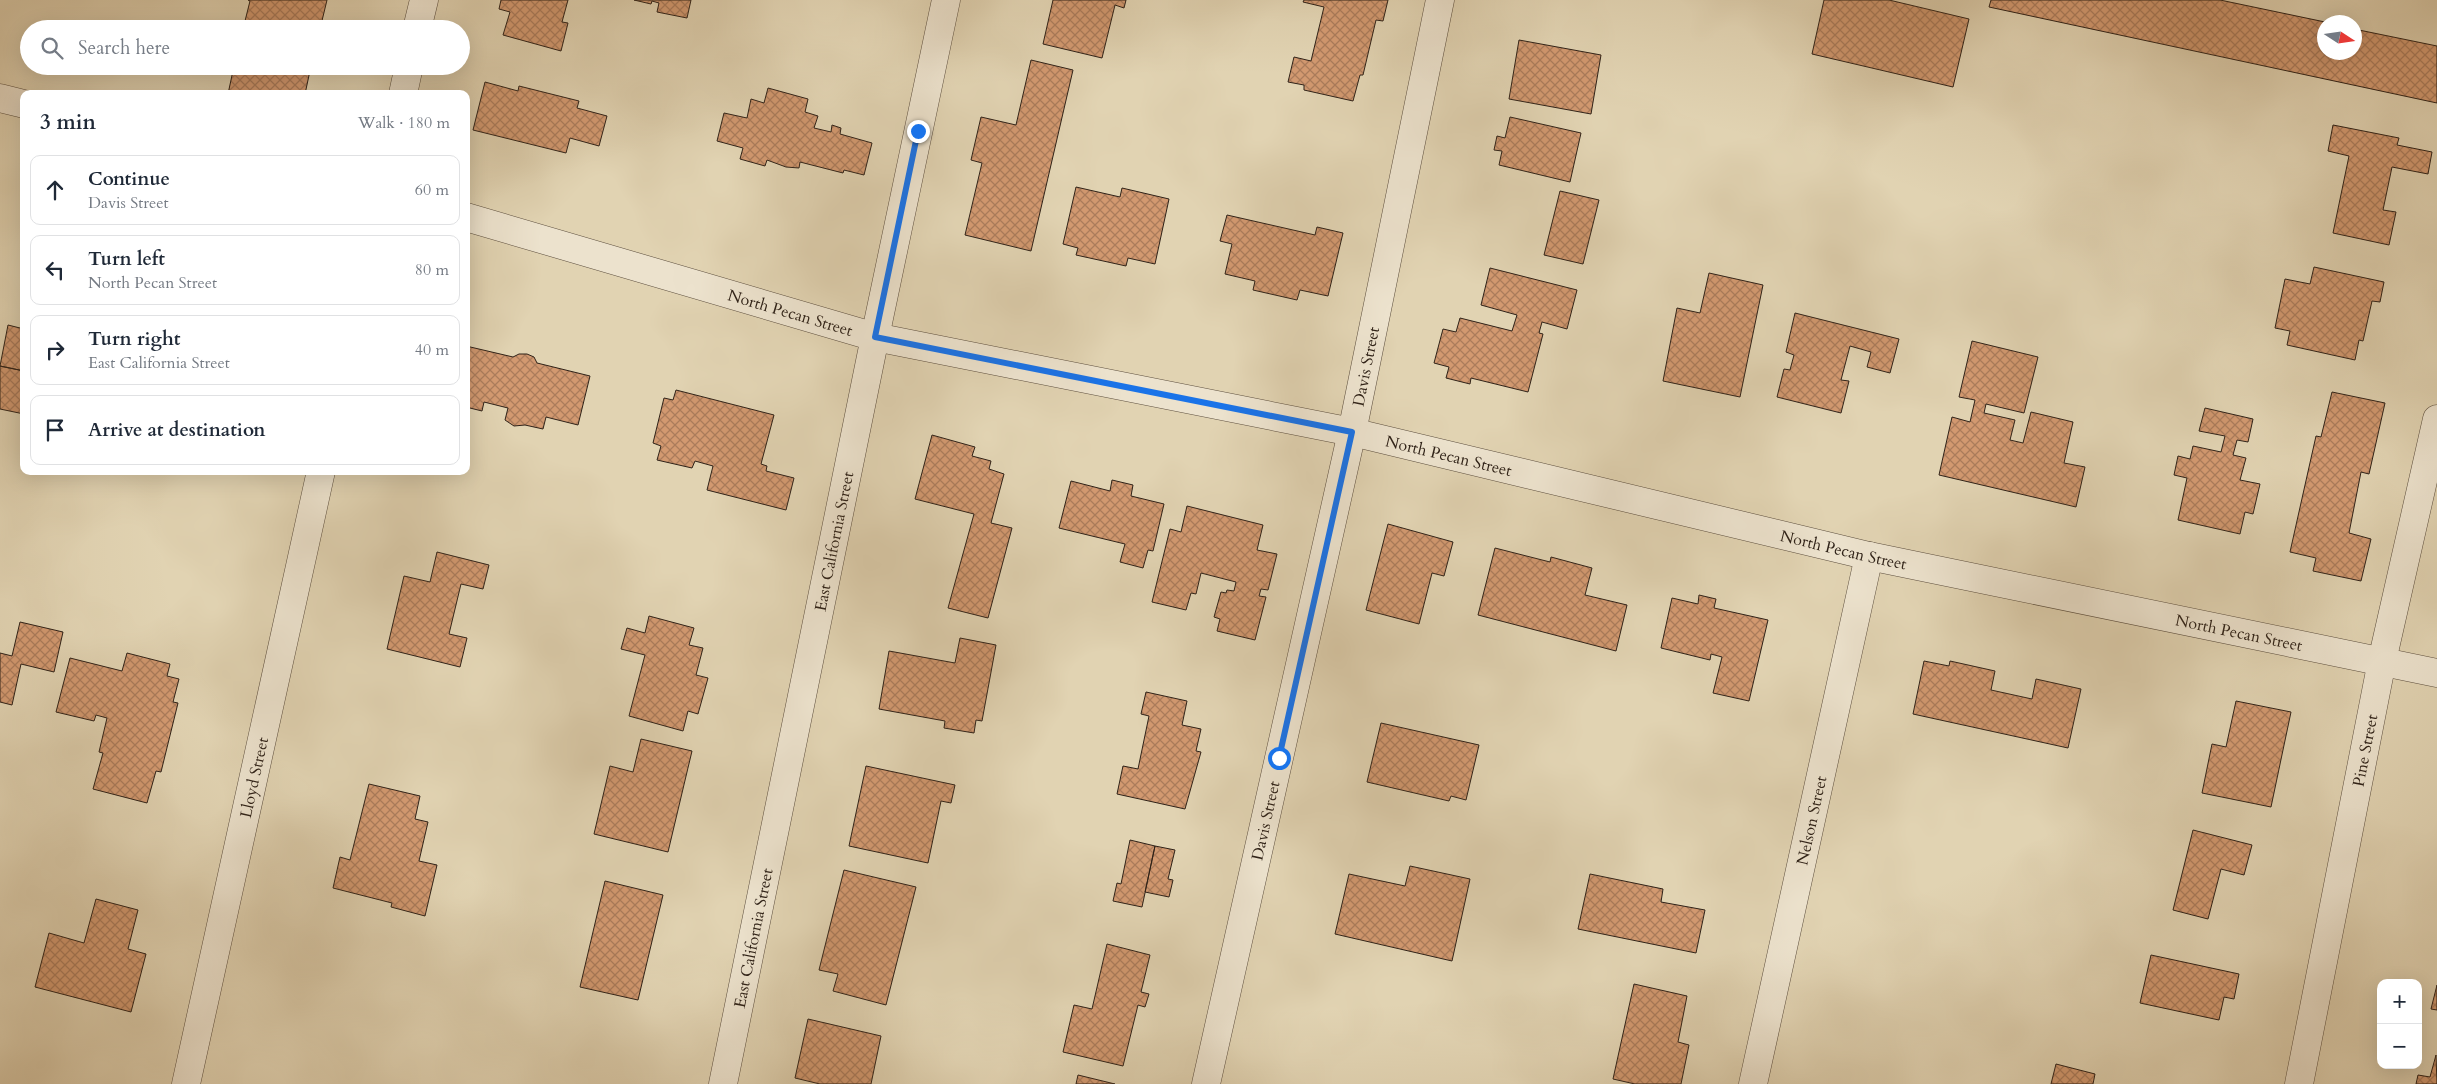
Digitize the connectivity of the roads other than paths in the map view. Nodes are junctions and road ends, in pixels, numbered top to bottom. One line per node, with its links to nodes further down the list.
1 (424, 0): 4 (street)
2 (946, 0): 10 (street, East California Street)
3 (1440, 0): 12 (street, Davis Street)
4 (419, 20)
5 (407, 75): 6 (street)
6 (404, 90)
7 (0, 98): 8 (street)
8 (20, 103)
9 (470, 218): 10 (street, North Pecan Street)
10 (875, 337): 12 (street, North Pecan Street); 18 (street, East California Street)
11 (2437, 419): 15 (street, Pine Street)
12 (1352, 432): 14 (street, North Pecan Street); 19 (street, Davis Street)
13 (320, 475): 17 (street, Lloyd Street)
14 (1868, 556): 15 (street, North Pecan Street); 20 (street, Nelson Street)
15 (2382, 661): 16 (street, North Pecan Street); 21 (street, Pine Street)
16 (2437, 673)
17 (186, 1084)
18 (723, 1084)
19 (1206, 1084)
20 (1753, 1084)
21 (2299, 1084)

